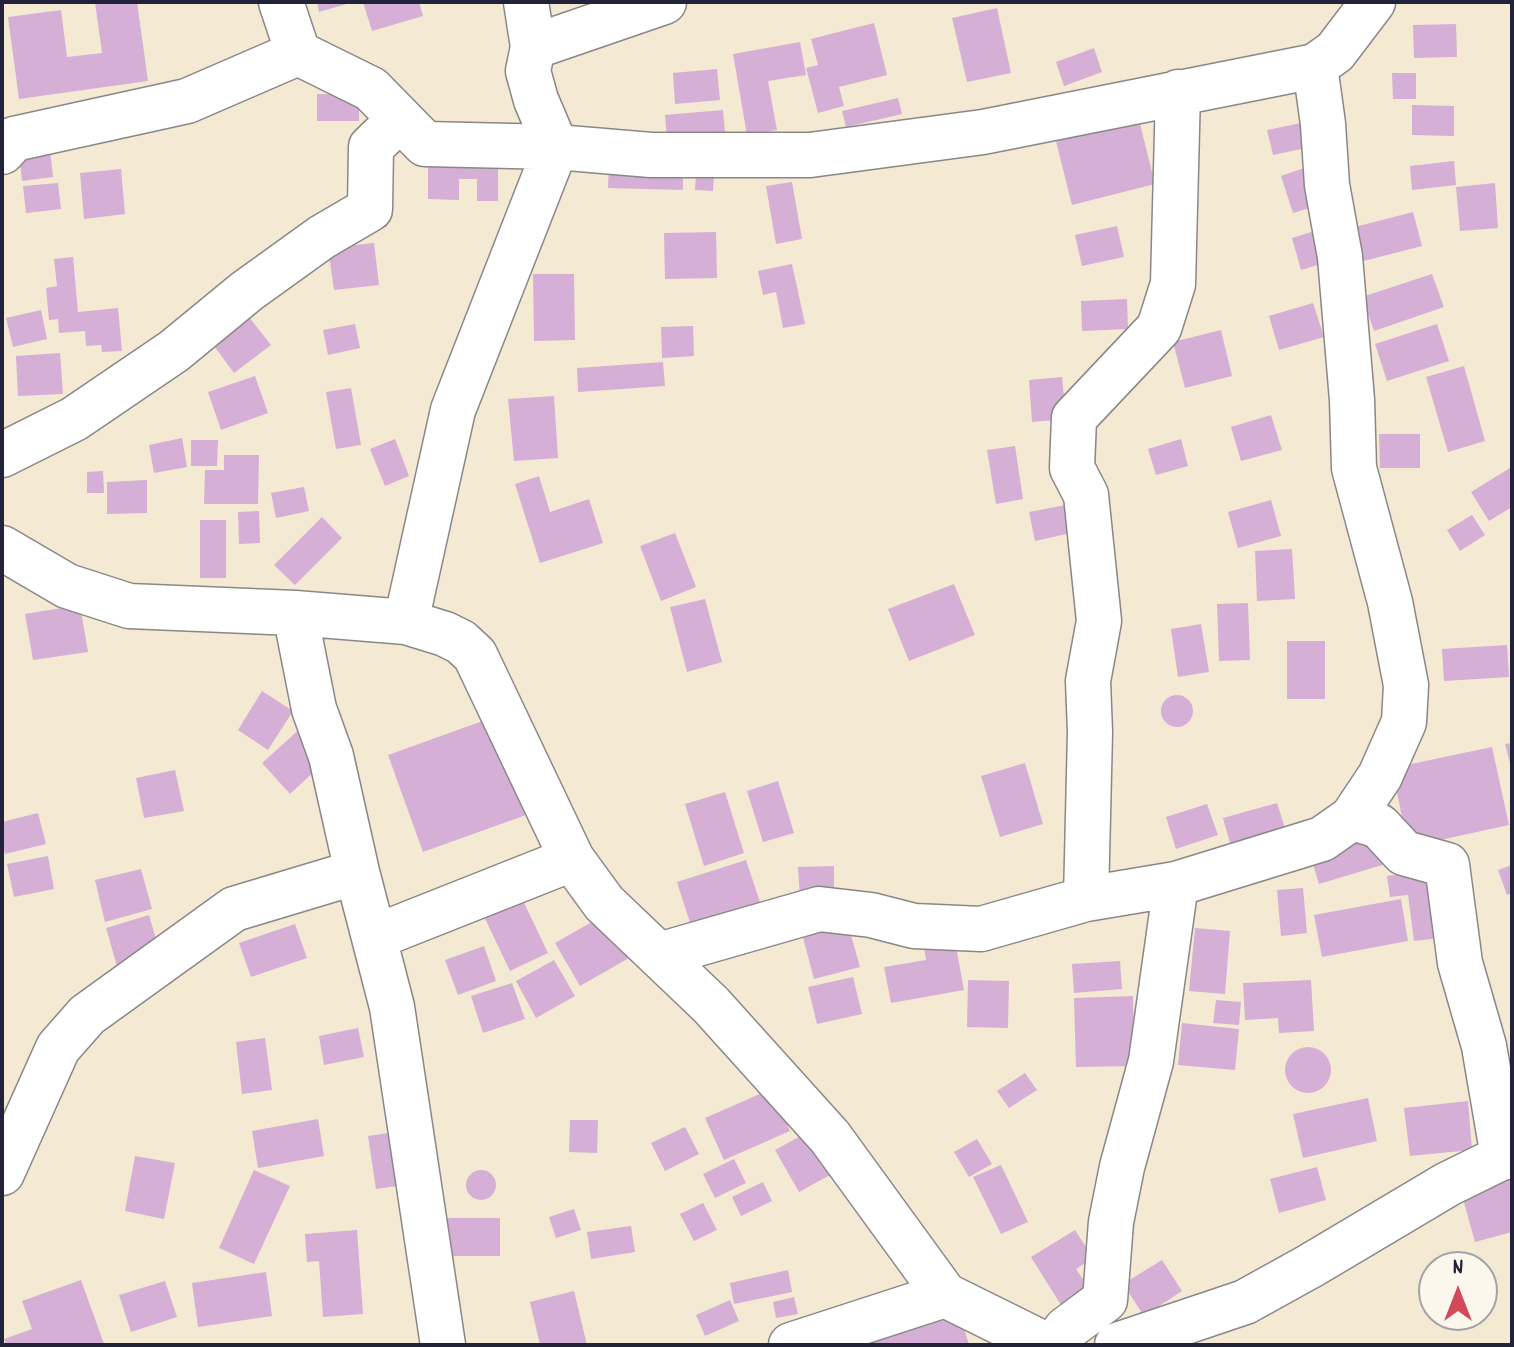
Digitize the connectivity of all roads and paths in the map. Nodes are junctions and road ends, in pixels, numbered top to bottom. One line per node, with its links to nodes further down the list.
1 (281, 2): 6 (street)
2 (526, 2): 5 (street)
3 (664, 2): 5 (street)
4 (1373, 2): 7 (street)
5 (533, 47): 10 (street)
6 (298, 53): 9 (street); 11 (street)
7 (1315, 66): 8 (street); 16 (street)
8 (1178, 92): 10 (street); 20 (street)
9 (400, 119): 10 (street); 12 (street)
10 (556, 147): 15 (street)
11 (2, 152)
12 (2, 455)
13 (2, 548): 14 (street)
14 (295, 613): 15 (street); 18 (street)
15 (406, 622): 17 (street)
16 (1352, 818): 19 (street); 23 (street)
17 (572, 859): 21 (street); 22 (street)
18 (357, 872): 21 (street); 24 (street)
19 (1176, 884): 20 (street); 29 (street)
20 (1086, 899): 22 (street)
21 (375, 937): 26 (street)
22 (659, 955): 25 (street)
23 (1507, 1157): 30 (street)
24 (2, 1173)
25 (945, 1295): 27 (street); 28 (street)
26 (443, 1345)
27 (791, 1345)
28 (1046, 1345)
29 (1054, 1345)
30 (1117, 1345)

